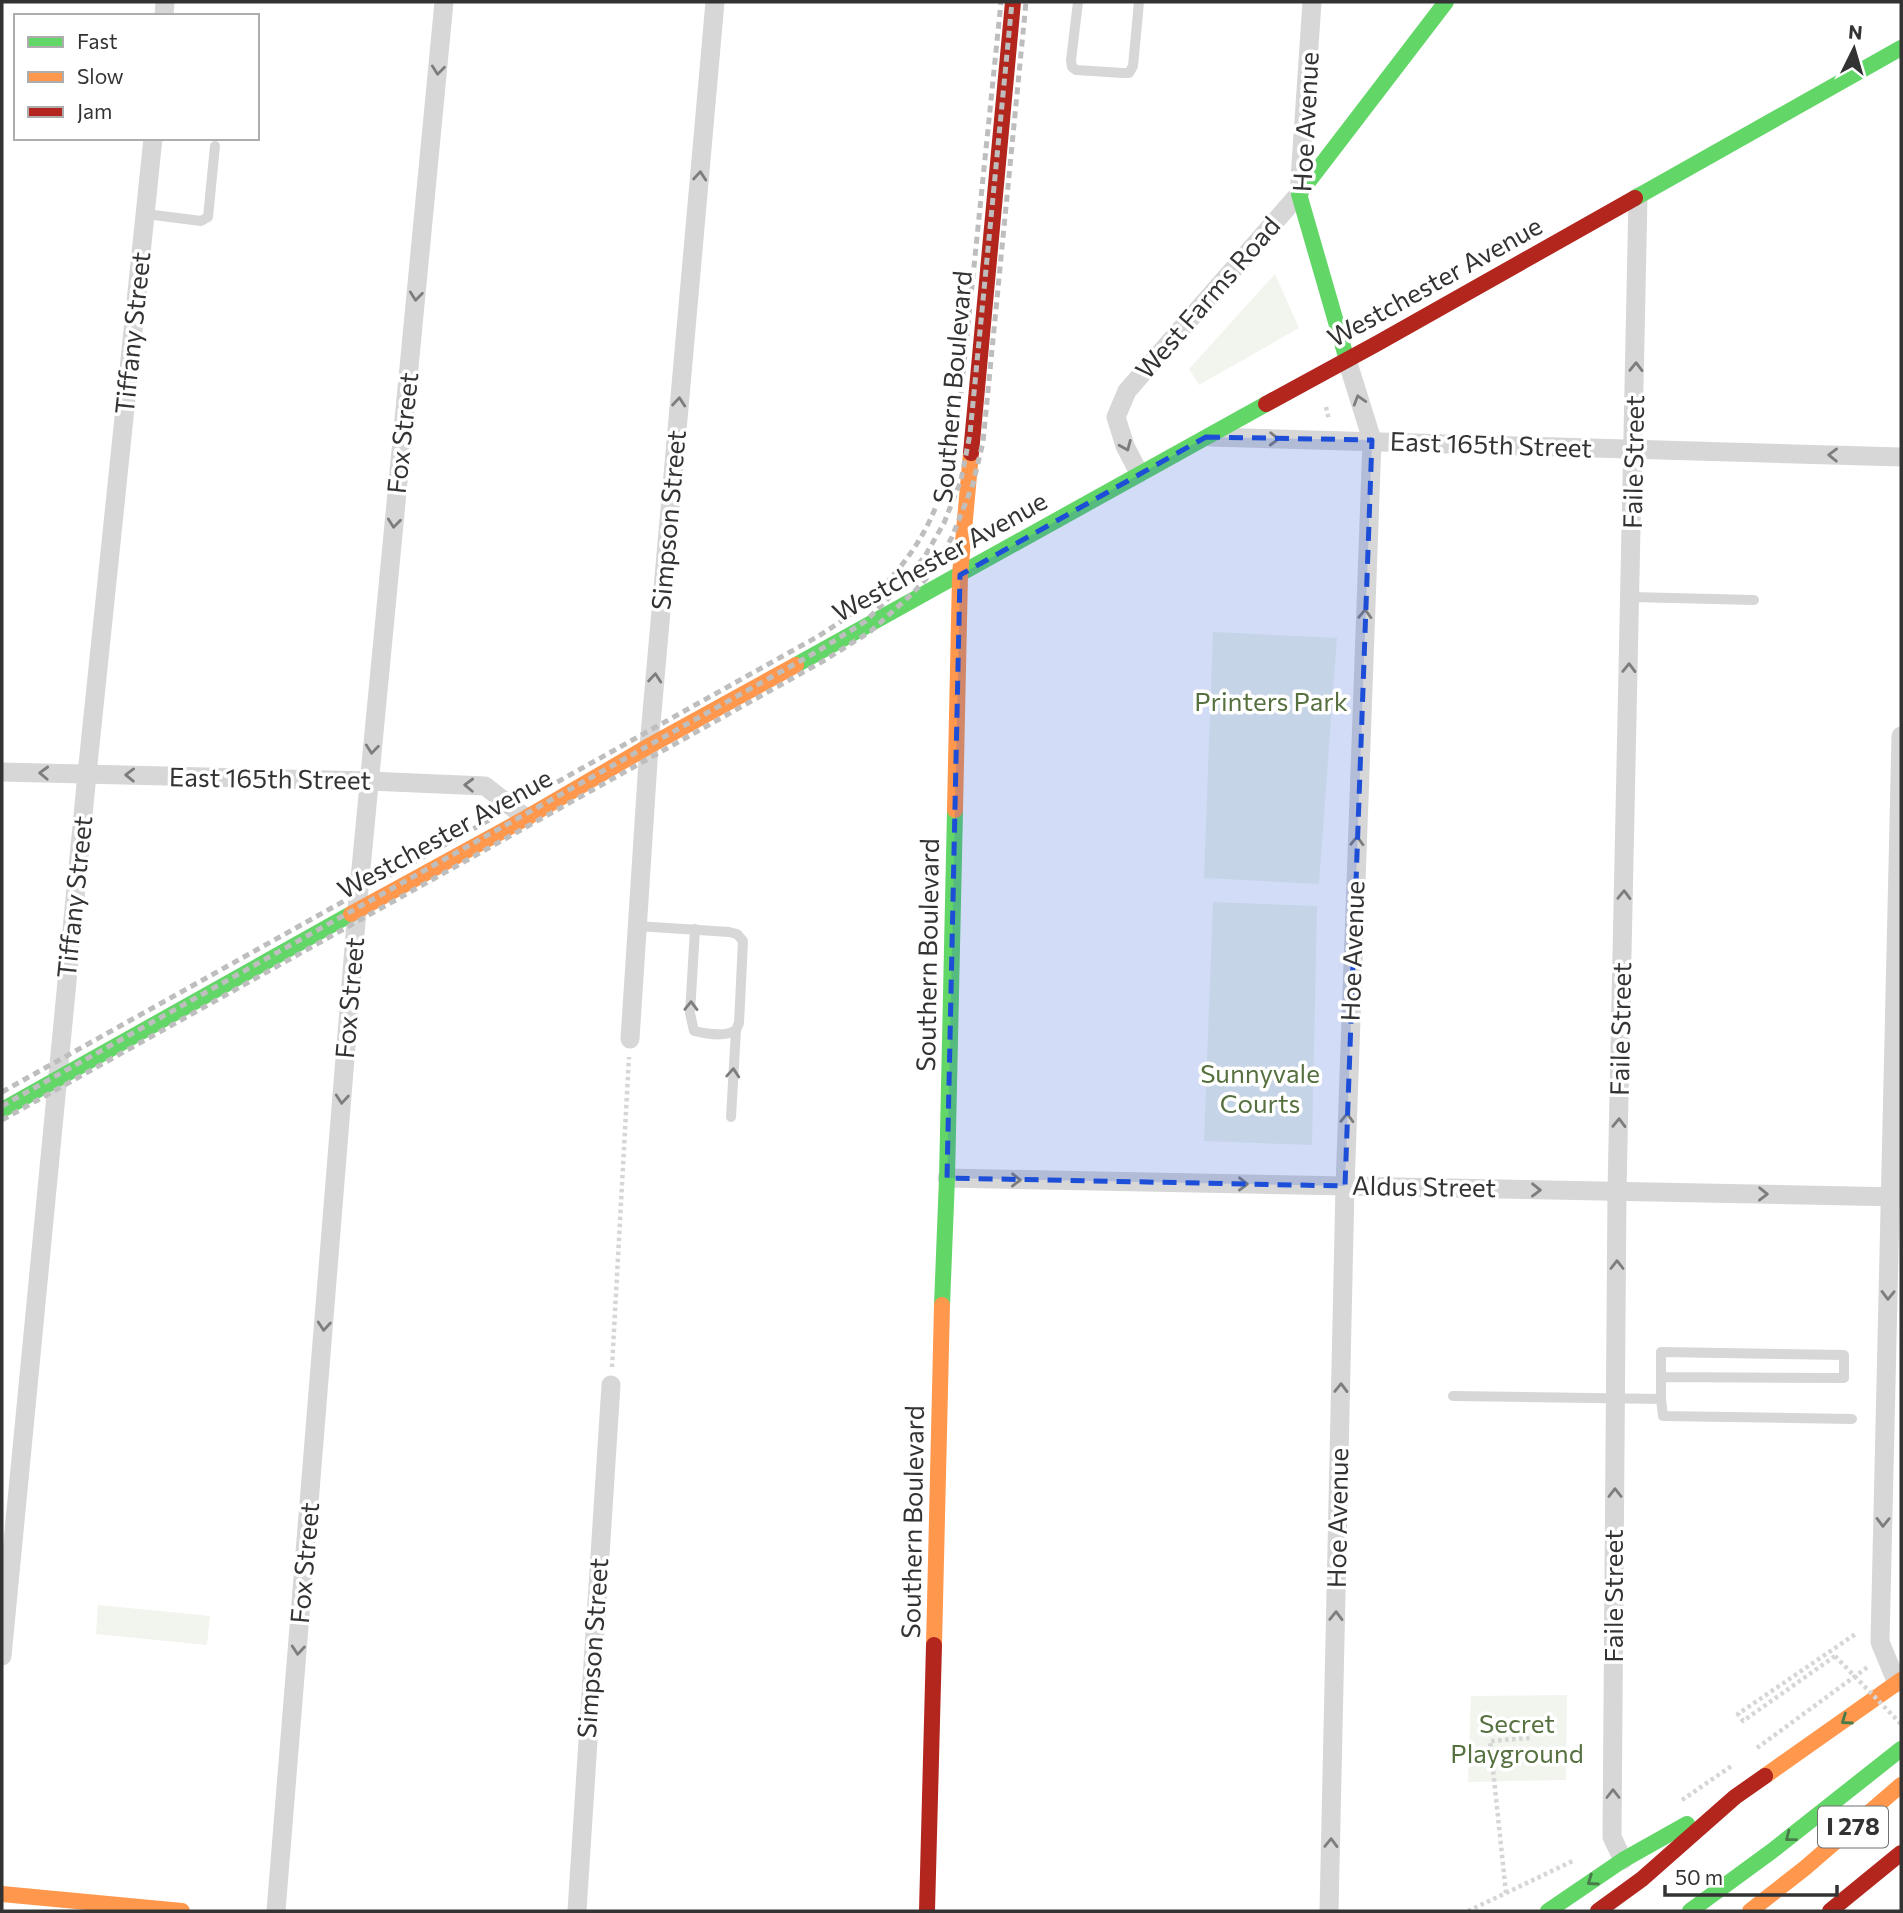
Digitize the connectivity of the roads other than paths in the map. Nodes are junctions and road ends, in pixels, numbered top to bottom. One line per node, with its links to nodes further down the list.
1 (444, 2): 27 (street, Fox Street, one-way to 27)
2 (715, 2): 24 (street, Simpson Street, one-way to 2)
3 (1013, 2): 20 (main road, Southern Boulevard)
4 (1078, 2): 5 (lane)
5 (1139, 2)
6 (1312, 2): 11 (street, Hoe Avenue)
7 (1446, 2): 11 (main road, West Farms Road)
8 (1901, 48): 12 (main road, Westchester Avenue)
9 (153, 140): 13 (street, Tiffany Street)
10 (215, 146): 13 (lane)
11 (1299, 194): 14 (main road, Hoe Avenue); 19 (street, West Farms Road, one-way to 19)
12 (1639, 197): 14 (main road, Westchester Avenue); 17 (street, Faile Street, one-way to 12)
13 (146, 214): 26 (street, Tiffany Street)
14 (1347, 360): 15 (main road, Westchester Avenue); 16 (street, Hoe Avenue, one-way to 14)
15 (1206, 437): 16 (street, East 165th Street, one-way to 16); 19 (main road, Westchester Avenue)
16 (1372, 440): 17 (street, East 165th Street); 38 (street, Hoe Avenue, one-way to 16)
17 (1634, 450): 18 (street, East 165th Street, one-way to 17); 21 (street, Faile Street)
18 (1901, 457)
19 (1139, 473): 20 (main road, Westchester Avenue)
20 (960, 575): 24 (main road, Westchester Avenue); 37 (main road, Southern Boulevard)
21 (1631, 597): 22 (lane); 39 (street, Faile Street, one-way to 21)
22 (1754, 600)
23 (1901, 736): 40 (street)
24 (649, 746): 28 (main road, Westchester Avenue); 30 (street, Simpson Street)
25 (2, 772): 26 (street, East 165th Street, one-way to 25)
26 (87, 774): 27 (street, East 165th Street, one-way to 26); 34 (street, Tiffany Street)
27 (369, 781): 28 (street, East 165th Street, one-way to 27); 29 (street, Fox Street)
28 (526, 818): 29 (main road, Westchester Avenue)
29 (357, 911): 34 (main road, Westchester Avenue); 56 (street, Fox Street, one-way to 56)
30 (637, 926): 31 (lane); 33 (street, Simpson Street)
31 (695, 929): 32 (lane); 32 (lane, one-way to 31)
32 (736, 1030): 36 (lane, one-way to 32)
33 (630, 1039)
34 (57, 1079): 35 (main road, Westchester Avenue); 47 (street, Tiffany Street)
35 (2, 1110)
36 (731, 1117)
37 (947, 1178): 38 (street, Aldus Street, one-way to 38); 58 (main road, Southern Boulevard)
38 (1345, 1186): 39 (street, Aldus Street, one-way to 39); 59 (street, Hoe Avenue, one-way to 38)
39 (1617, 1191): 40 (street, Aldus Street, one-way to 40); 44 (street, Faile Street, one-way to 39)
40 (1896, 1196): 48 (street, one-way to 48)
41 (1661, 1377): 41 (lane); 45 (lane)
42 (611, 1385): 57 (street, Simpson Street)
43 (1453, 1396): 44 (lane)
44 (1615, 1397): 45 (lane); 53 (street, Faile Street, one-way to 44)
45 (1661, 1399): 46 (lane)
46 (1852, 1419)
47 (2, 1656)
48 (1899, 1682): 51 (main road, one-way to 51)
49 (1901, 1749): 62 (main road, one-way to 62)
50 (1901, 1785): 63 (main road, I 278)
51 (1735, 1797): 53 (main road); 61 (main road)
52 (1901, 1853): 64 (main road, I 278)
53 (1623, 1860): 60 (main road, one-way to 60)
54 (2, 1894): 55 (main road)
55 (182, 1911)
56 (276, 1911)
57 (577, 1911)
58 (927, 1911)
59 (1329, 1911)
60 (1548, 1911)
61 (1598, 1911)
62 (1690, 1911)
63 (1750, 1911)
64 (1830, 1911)

